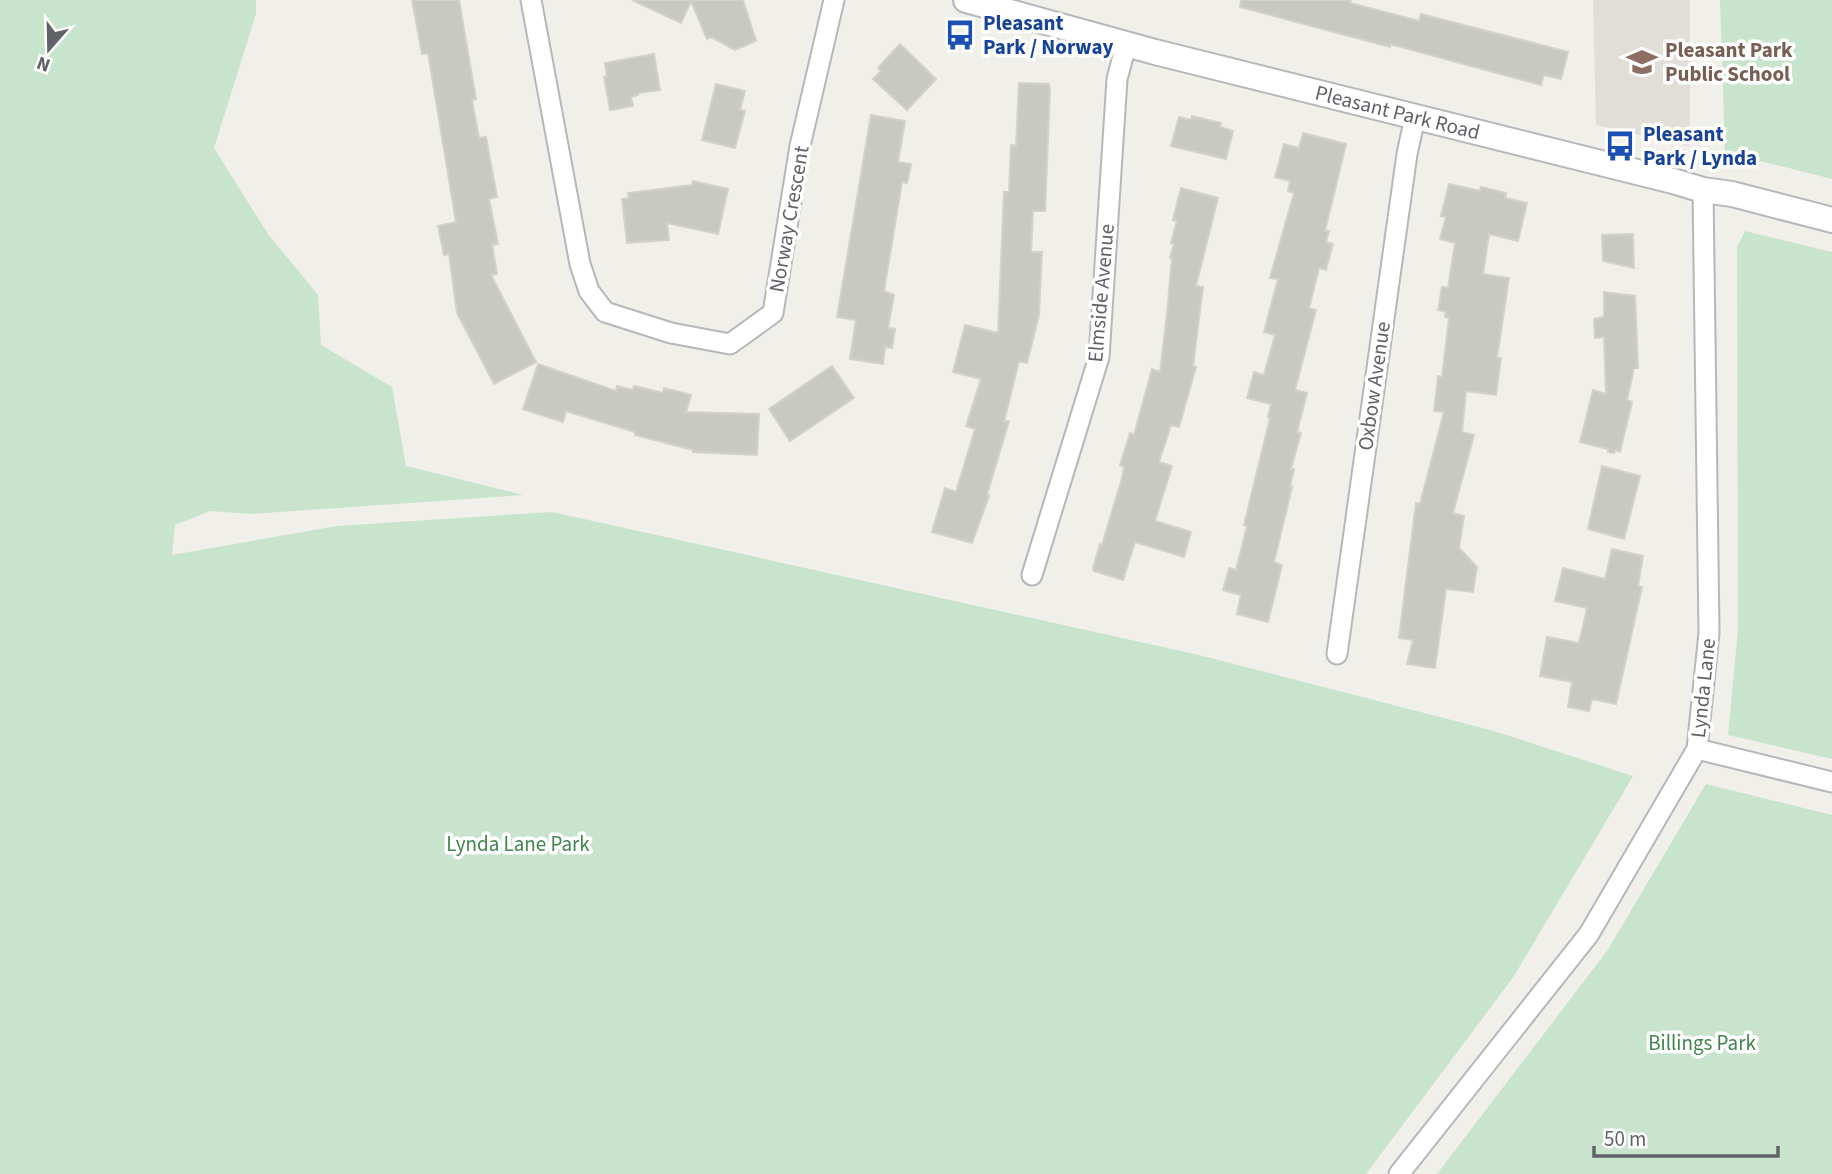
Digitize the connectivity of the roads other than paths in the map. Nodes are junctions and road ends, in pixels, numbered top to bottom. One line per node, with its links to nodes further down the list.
1 (531, 0): 2 (street, Norway Crescent)
2 (834, 0)
3 (966, 0): 4 (street, Pleasant Park Road)
4 (1126, 45): 5 (street, Pleasant Park Road); 8 (street, Elmside Avenue)
5 (1415, 117): 6 (street, Pleasant Park Road); 9 (street, Oxbow Avenue)
6 (1703, 190): 7 (street, Pleasant Park Road); 10 (street, Lynda Lane)
7 (1832, 220)
8 (1032, 575)
9 (1336, 654)
10 (1697, 749): 11 (street); 12 (street, Lynda Lane)
11 (1832, 782)
12 (1399, 1174)

